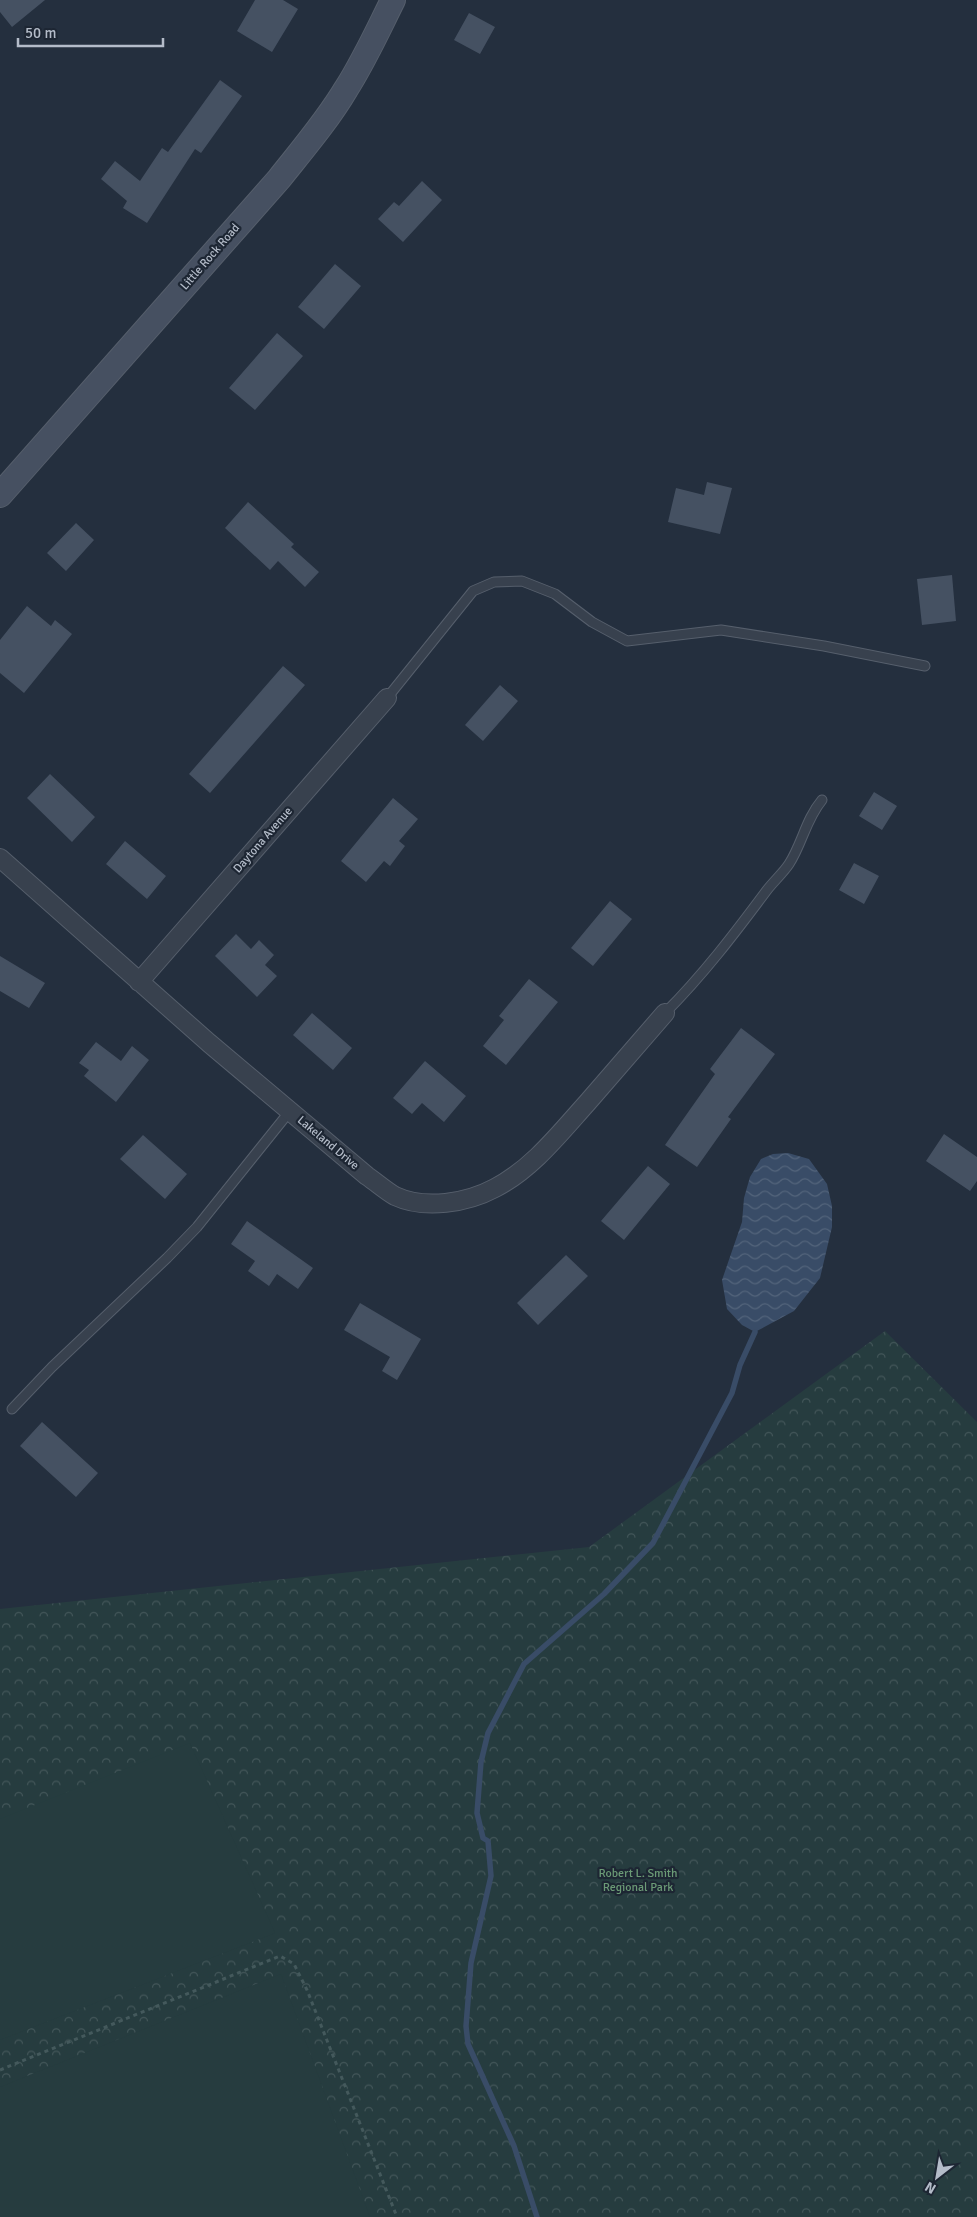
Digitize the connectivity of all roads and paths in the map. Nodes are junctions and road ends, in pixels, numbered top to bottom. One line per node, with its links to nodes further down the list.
1 (393, 0): 2 (main road, Little Rock Road)
2 (0, 496)
3 (925, 666): 4 (lane)
4 (387, 698): 7 (street, Daytona Avenue)
5 (822, 800): 8 (lane)
6 (0, 858): 7 (street, Lakeland Drive)
7 (139, 982): 9 (street, Lakeland Drive)
8 (665, 1013): 9 (street, Lakeland Drive)
9 (290, 1112): 10 (lane)
10 (12, 1409)
11 (0, 2070): 12 (path)
12 (397, 2217)

